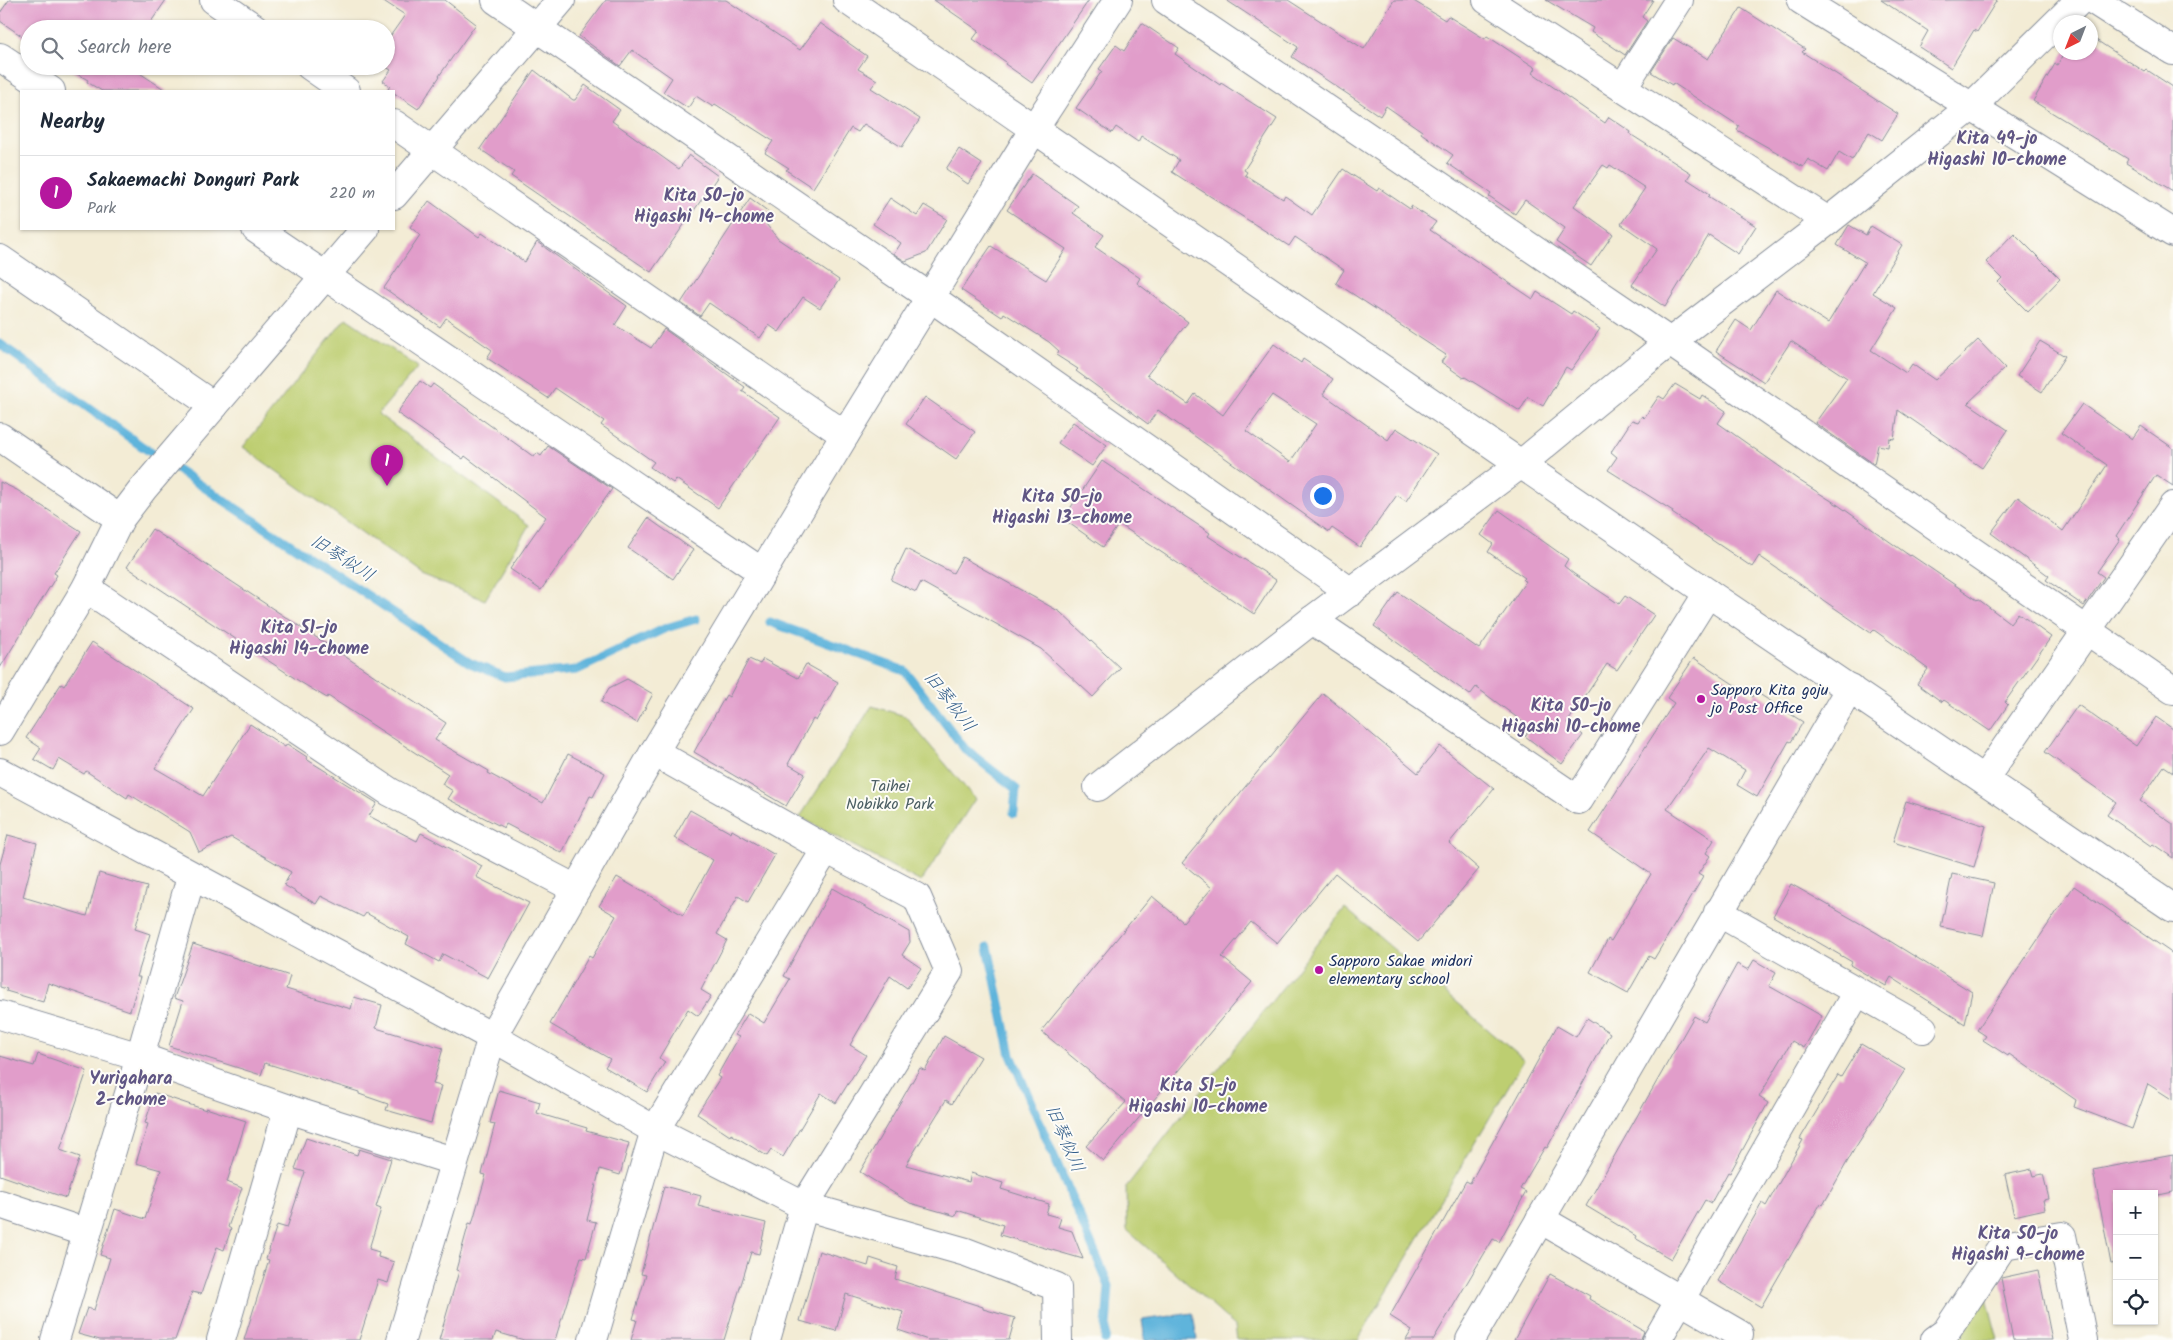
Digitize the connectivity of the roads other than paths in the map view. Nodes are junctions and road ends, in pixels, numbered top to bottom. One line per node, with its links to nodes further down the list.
1 (214, 0): 12 (street)
2 (496, 0): 13 (street)
3 (561, 0): 13 (street)
4 (847, 0): 24 (street)
5 (1118, 0): 24 (street)
6 (1166, 0): 34 (street)
7 (1487, 0): 19 (street)
8 (1679, 0): 19 (street)
9 (1801, 0): 22 (street)
10 (2080, 0): 22 (street)
11 (2094, 0): 14 (street)
12 (243, 20)
13 (537, 28): 25 (street); 33 (street)
14 (2173, 51)
15 (0, 57): 16 (street)
16 (20, 70)
17 (27, 75): 20 (street)
18 (323, 75): 21 (street)
19 (1623, 87): 27 (street)
20 (50, 90)
21 (345, 90)
22 (1971, 107): 27 (street); 30 (street)
23 (395, 125): 25 (street)
24 (1034, 129): 33 (street); 38 (street)
25 (432, 150): 26 (street); 36 (street)
26 (395, 194)
27 (1828, 222): 34 (street)
28 (258, 230): 32 (street)
29 (364, 230): 32 (street)
30 (2173, 233)
31 (0, 259): 35 (street)
32 (325, 275): 35 (street); 41 (street)
33 (930, 297): 36 (street); 43 (street)
34 (1670, 342): 38 (street); 46 (street)
35 (214, 406): 40 (street)
36 (845, 435): 41 (street)
37 (0, 437): 40 (street)
38 (1521, 464): 43 (street); 44 (street)
39 (2173, 506): 46 (street)
40 (120, 519): 42 (street)
41 (762, 572): 50 (street)
42 (86, 588): 49 (street); 56 (street)
43 (1351, 592): 45 (street)
44 (1708, 593): 45 (street); 47 (street)
45 (1312, 620): 53 (street)
46 (2088, 631): 48 (street); 52 (street)
47 (1850, 688): 52 (street); 58 (street)
48 (2173, 690)
49 (0, 731)
50 (654, 752): 54 (street); 56 (street)
51 (0, 772): 55 (street)
52 (1984, 779): 57 (street)
53 (1098, 787)
54 (826, 849): 65 (street); 68 (street)
55 (191, 877): 62 (street); 63 (street)
56 (576, 888): 62 (street)
57 (2173, 908)
58 (1718, 912): 59 (street); 69 (street)
59 (1858, 992): 61 (street); 71 (street)
60 (0, 1015): 63 (street)
61 (1923, 1029)
62 (492, 1037): 65 (street); 66 (street)
63 (140, 1058): 64 (street); 70 (street)
64 (288, 1109): 66 (street); 74 (street)
65 (655, 1130): 68 (street); 76 (street)
66 (453, 1161): 75 (street)
67 (0, 1204): 70 (street)
68 (804, 1206): 77 (street); 78 (street)
69 (1540, 1219): 71 (street); 79 (street)
70 (87, 1233): 73 (street)
71 (1680, 1299): 72 (street); 80 (street)
72 (1740, 1334)
73 (55, 1340)
74 (221, 1340)
75 (401, 1340)
76 (593, 1340)
77 (766, 1340)
78 (1058, 1340)
79 (1470, 1340)
80 (1657, 1340)
81 (1935, 1340): 82 (street)
82 (2083, 1340)

